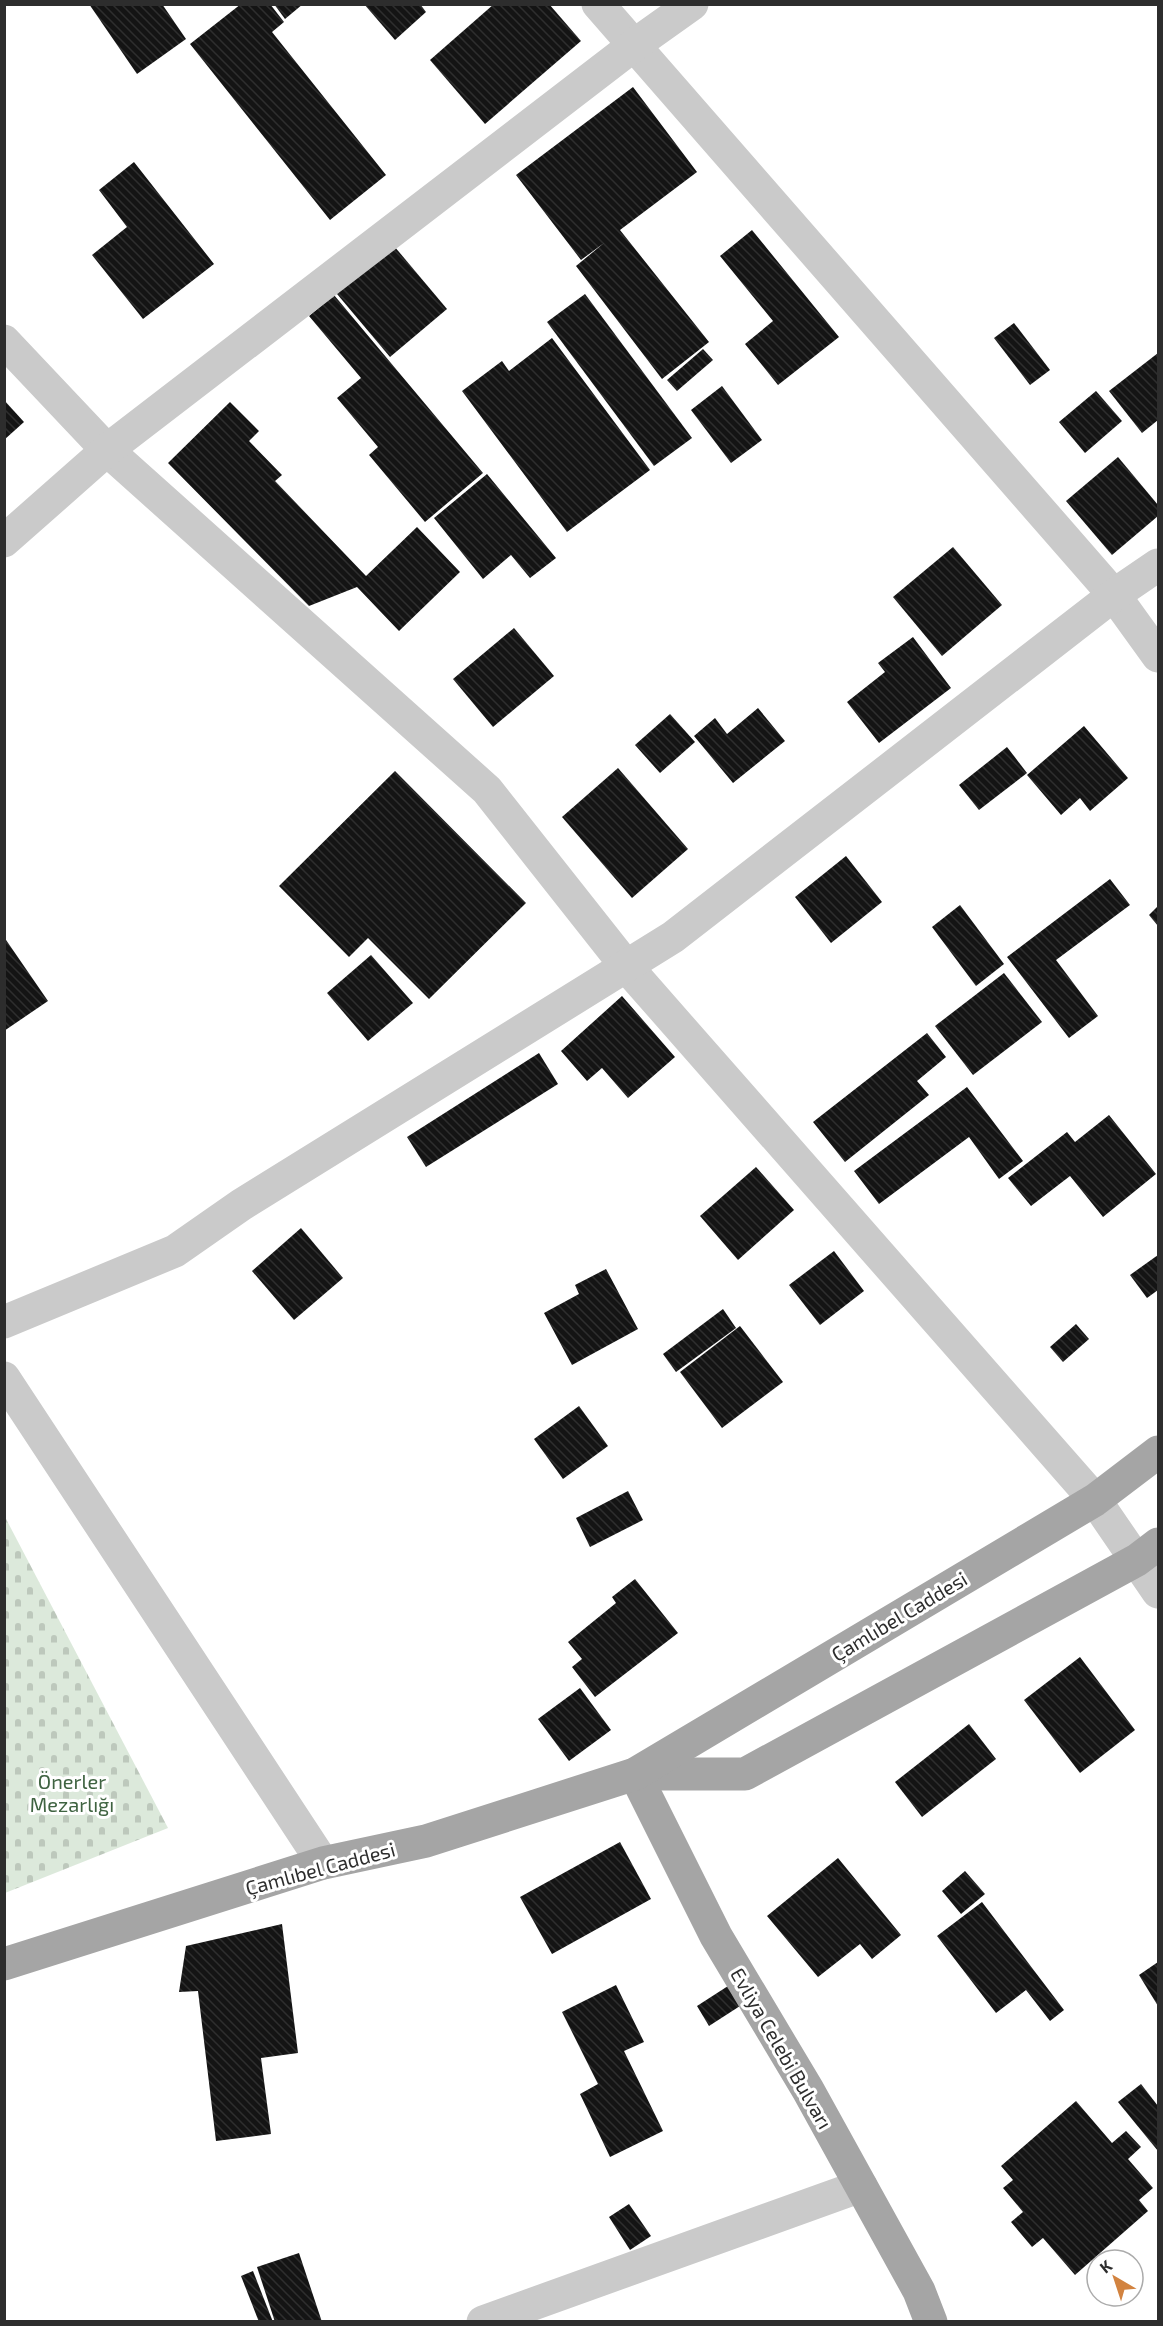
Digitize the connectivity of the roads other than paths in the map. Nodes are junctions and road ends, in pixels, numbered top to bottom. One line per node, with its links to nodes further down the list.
1 (598, 4): 3 (street)
2 (692, 4): 3 (street)
3 (633, 46): 5 (street); 8 (street)
4 (4, 341): 5 (street)
5 (107, 450): 6 (street); 10 (street)
6 (4, 541)
7 (1158, 565): 8 (street)
8 (1114, 595): 9 (street); 10 (street)
9 (1158, 656)
10 (626, 966): 11 (street); 14 (street)
11 (4, 1322)
12 (4, 1378): 18 (street)
13 (1158, 1452): 14 (main road, Çamlıbel Caddesi)
14 (1095, 1500): 15 (street); 17 (main road, Çamlıbel Caddesi)
15 (1148, 1552): 16 (street); 17 (main road, Çamlıbel Caddesi)
16 (1158, 1592)
17 (635, 1774): 18 (main road, Çamlıbel Caddesi); 20 (main road, Evliya Celebi Bulvarı)
18 (323, 1863): 19 (main road, Çamlıbel Caddesi)
19 (4, 1964)
20 (861, 2186): 21 (street); 22 (main road, Evliya Celebi Bulvarı)
21 (483, 2322)
22 (931, 2322)

